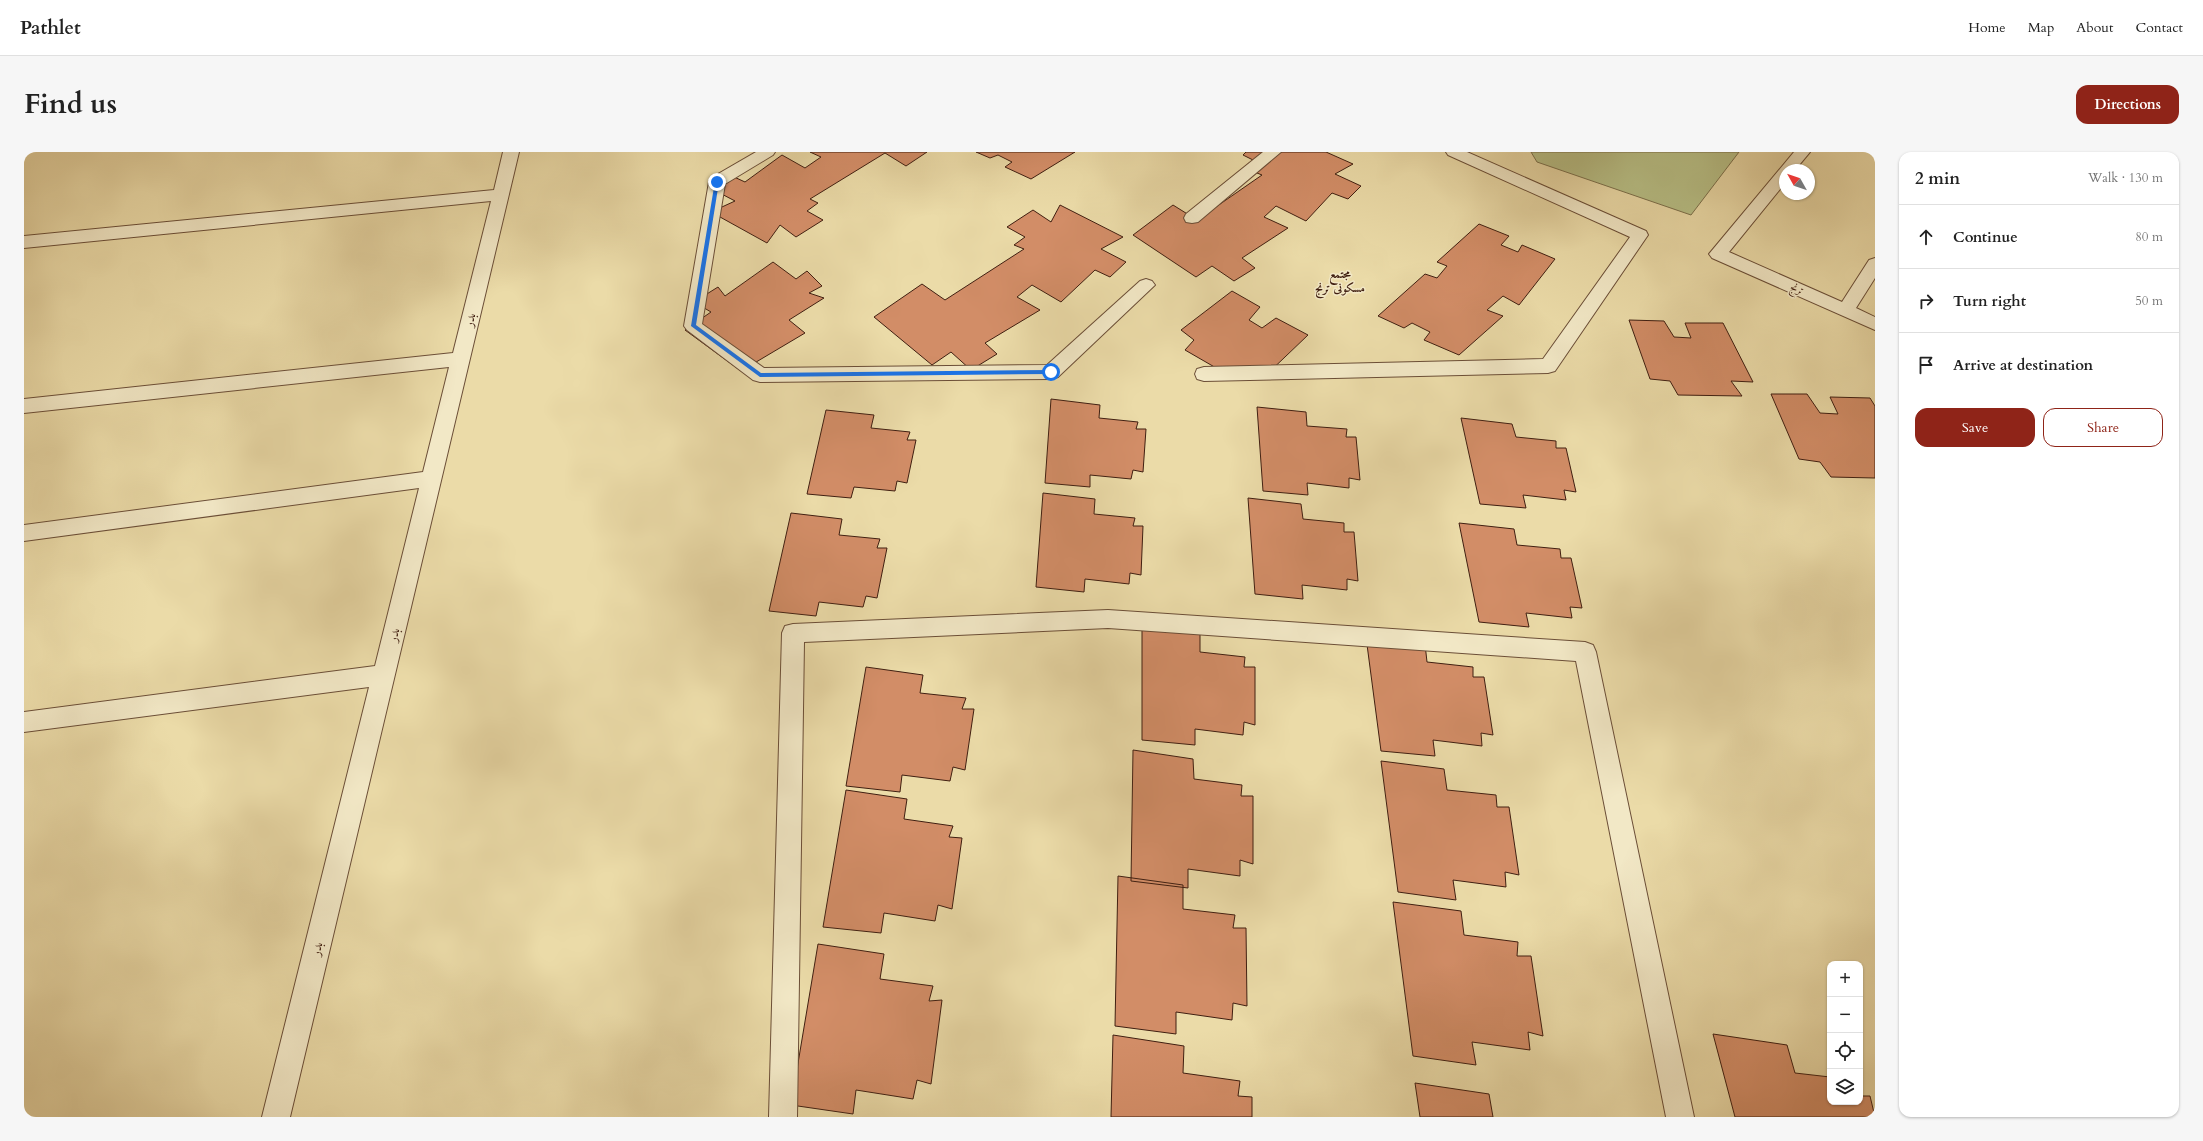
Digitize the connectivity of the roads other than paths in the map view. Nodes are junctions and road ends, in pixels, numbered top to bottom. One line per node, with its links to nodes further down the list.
1 (511, 152): 8 (street, بدر)
2 (767, 152): 12 (street)
3 (1274, 152): 9 (street)
4 (1454, 152): 16 (street)
5 (1802, 152): 6 (street)
6 (1792, 164)
7 (1779, 180): 13 (street, ترنج)
8 (500, 195): 10 (street); 15 (street, بدر)
9 (1192, 218)
10 (24, 242)
11 (1875, 264): 13 (street)
12 (1146, 285)
13 (1845, 311): 14 (street, ترنج)
14 (1875, 324)
15 (460, 359): 17 (street); 18 (street, بدر)
16 (1204, 374)
17 (24, 406)
18 (431, 479): 19 (street); 20 (street, بدر)
19 (24, 533)
20 (384, 675): 21 (street); 22 (street, بدر)
21 (24, 722)
22 (276, 1117)
23 (783, 1117): 24 (street)
24 (1680, 1117)

